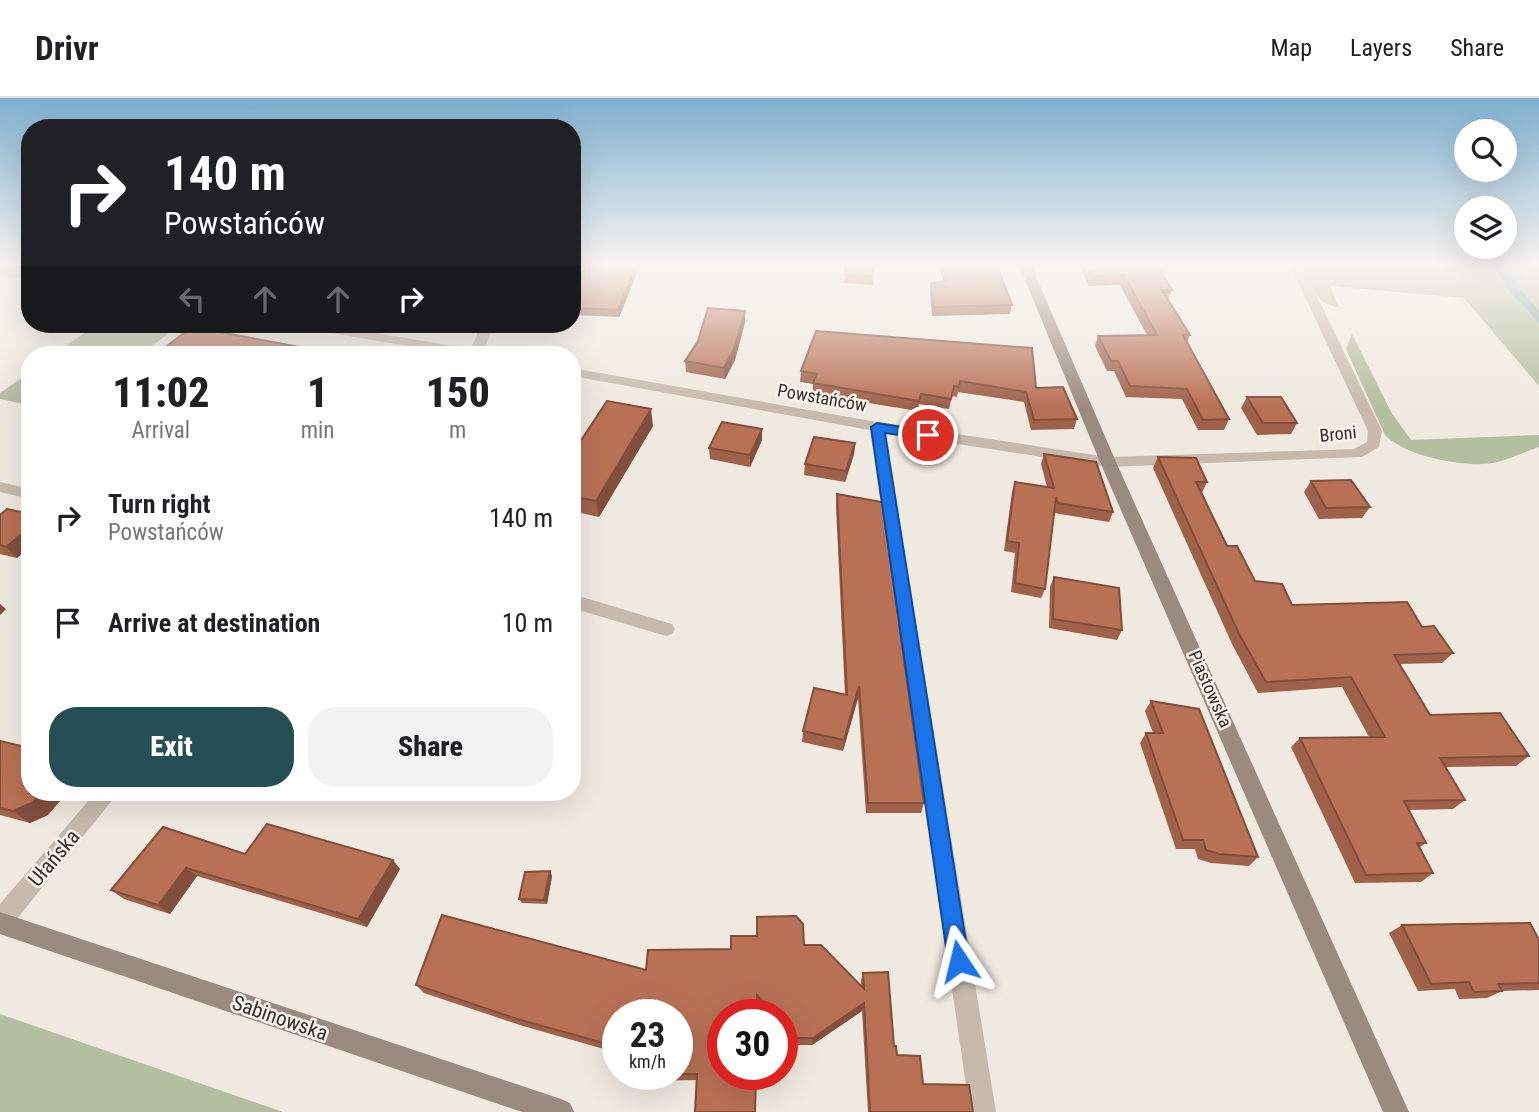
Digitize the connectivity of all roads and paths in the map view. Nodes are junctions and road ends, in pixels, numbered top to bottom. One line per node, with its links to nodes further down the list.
1 (1044, 312): 7 (street, Piastowska)
2 (1319, 312): 7 (street, Broni)
3 (353, 333): 4 (street)
4 (427, 346)
5 (581, 374): 6 (street, Powstańców)
6 (877, 427): 7 (street, Powstańców); 15 (street)
7 (1108, 462): 16 (street, Piastowska)
8 (0, 487): 9 (street)
9 (21, 492)
10 (581, 603): 11 (street)
11 (666, 629)
12 (101, 801): 13 (street, Ułańska)
13 (0, 923): 14 (street, Sabinowska)
14 (561, 1112)
15 (983, 1112)
16 (1396, 1112)

